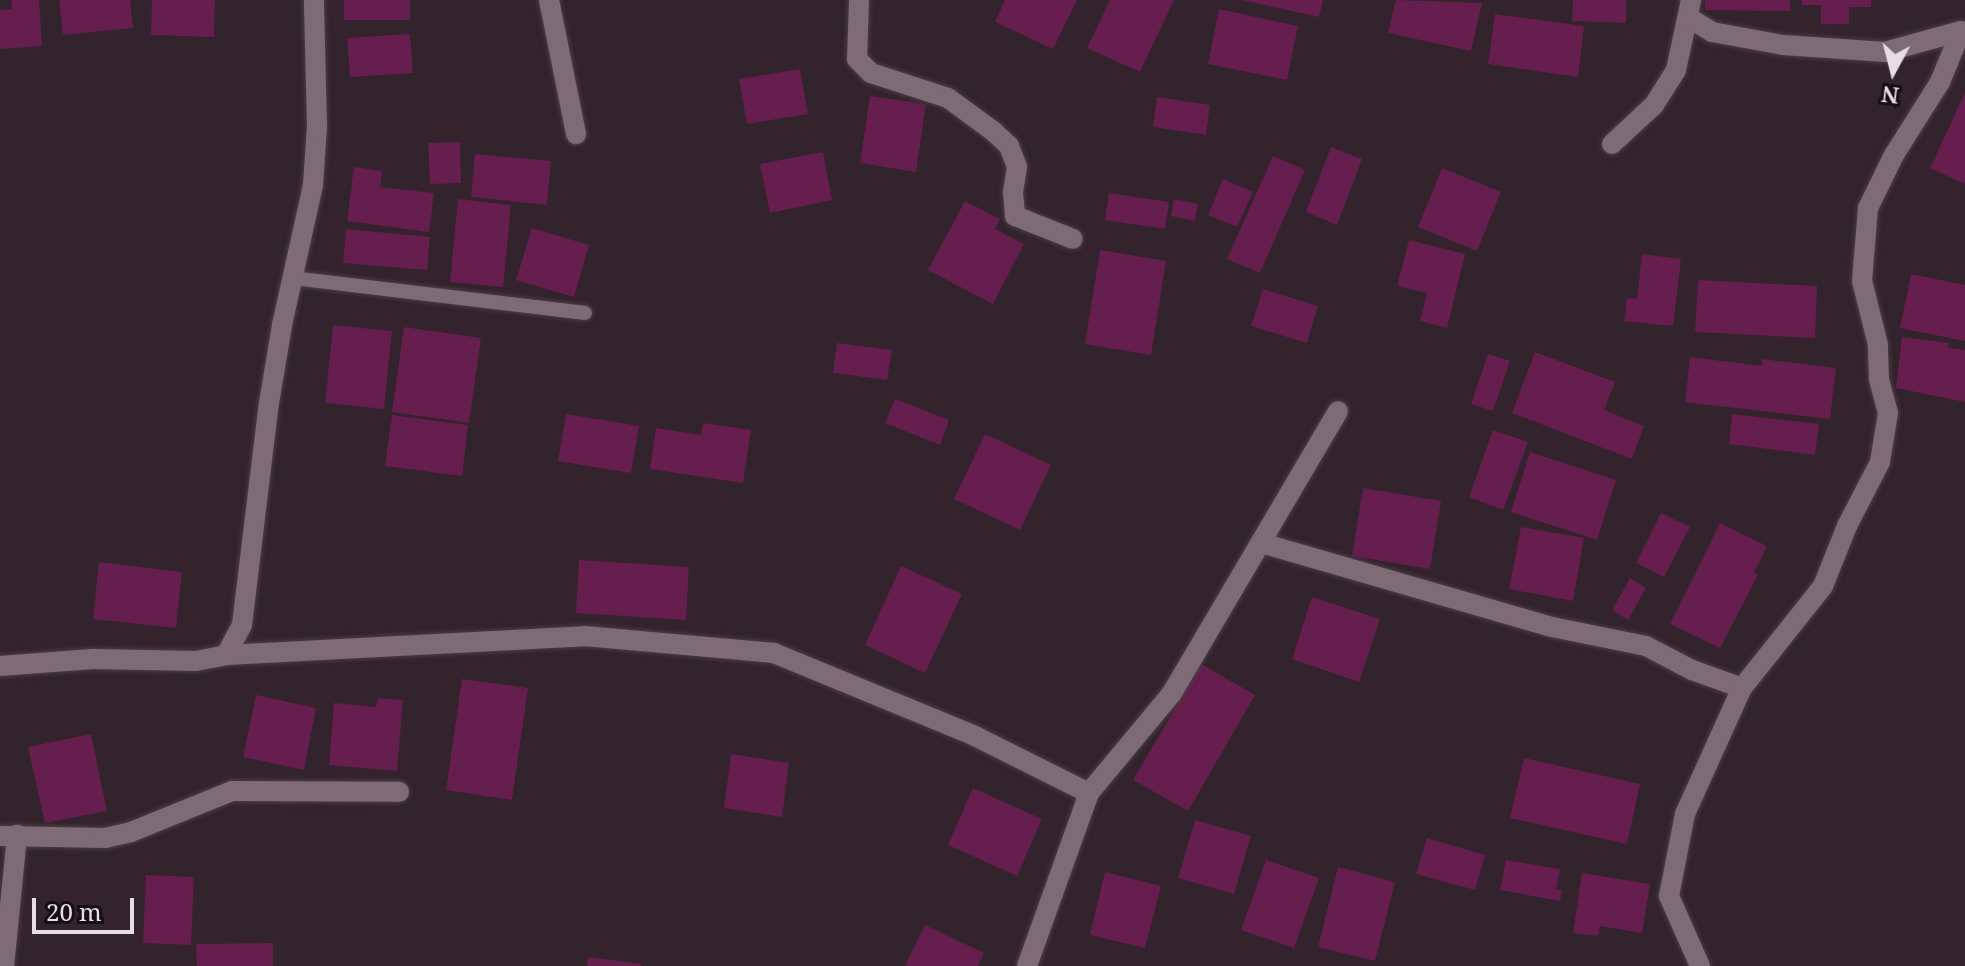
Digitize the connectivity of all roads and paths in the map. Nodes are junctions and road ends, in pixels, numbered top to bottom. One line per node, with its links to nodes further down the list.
1 (314, 0): 9 (street)
2 (549, 0): 6 (street)
3 (859, 0): 8 (street)
4 (1690, 9): 5 (street); 7 (street)
5 (1963, 26): 15 (street)
6 (576, 134)
7 (1612, 144)
8 (1073, 239)
9 (292, 278): 10 (lane); 13 (street)
10 (585, 313)
11 (1338, 411): 12 (street)
12 (1261, 543): 15 (street); 17 (street)
13 (226, 655): 14 (street); 17 (street)
14 (0, 666)
15 (1742, 688): 21 (street)
16 (399, 792): 18 (street)
17 (1089, 793): 20 (street)
18 (8, 835): 19 (street)
19 (4, 966)
20 (1027, 966)
21 (1700, 966)

